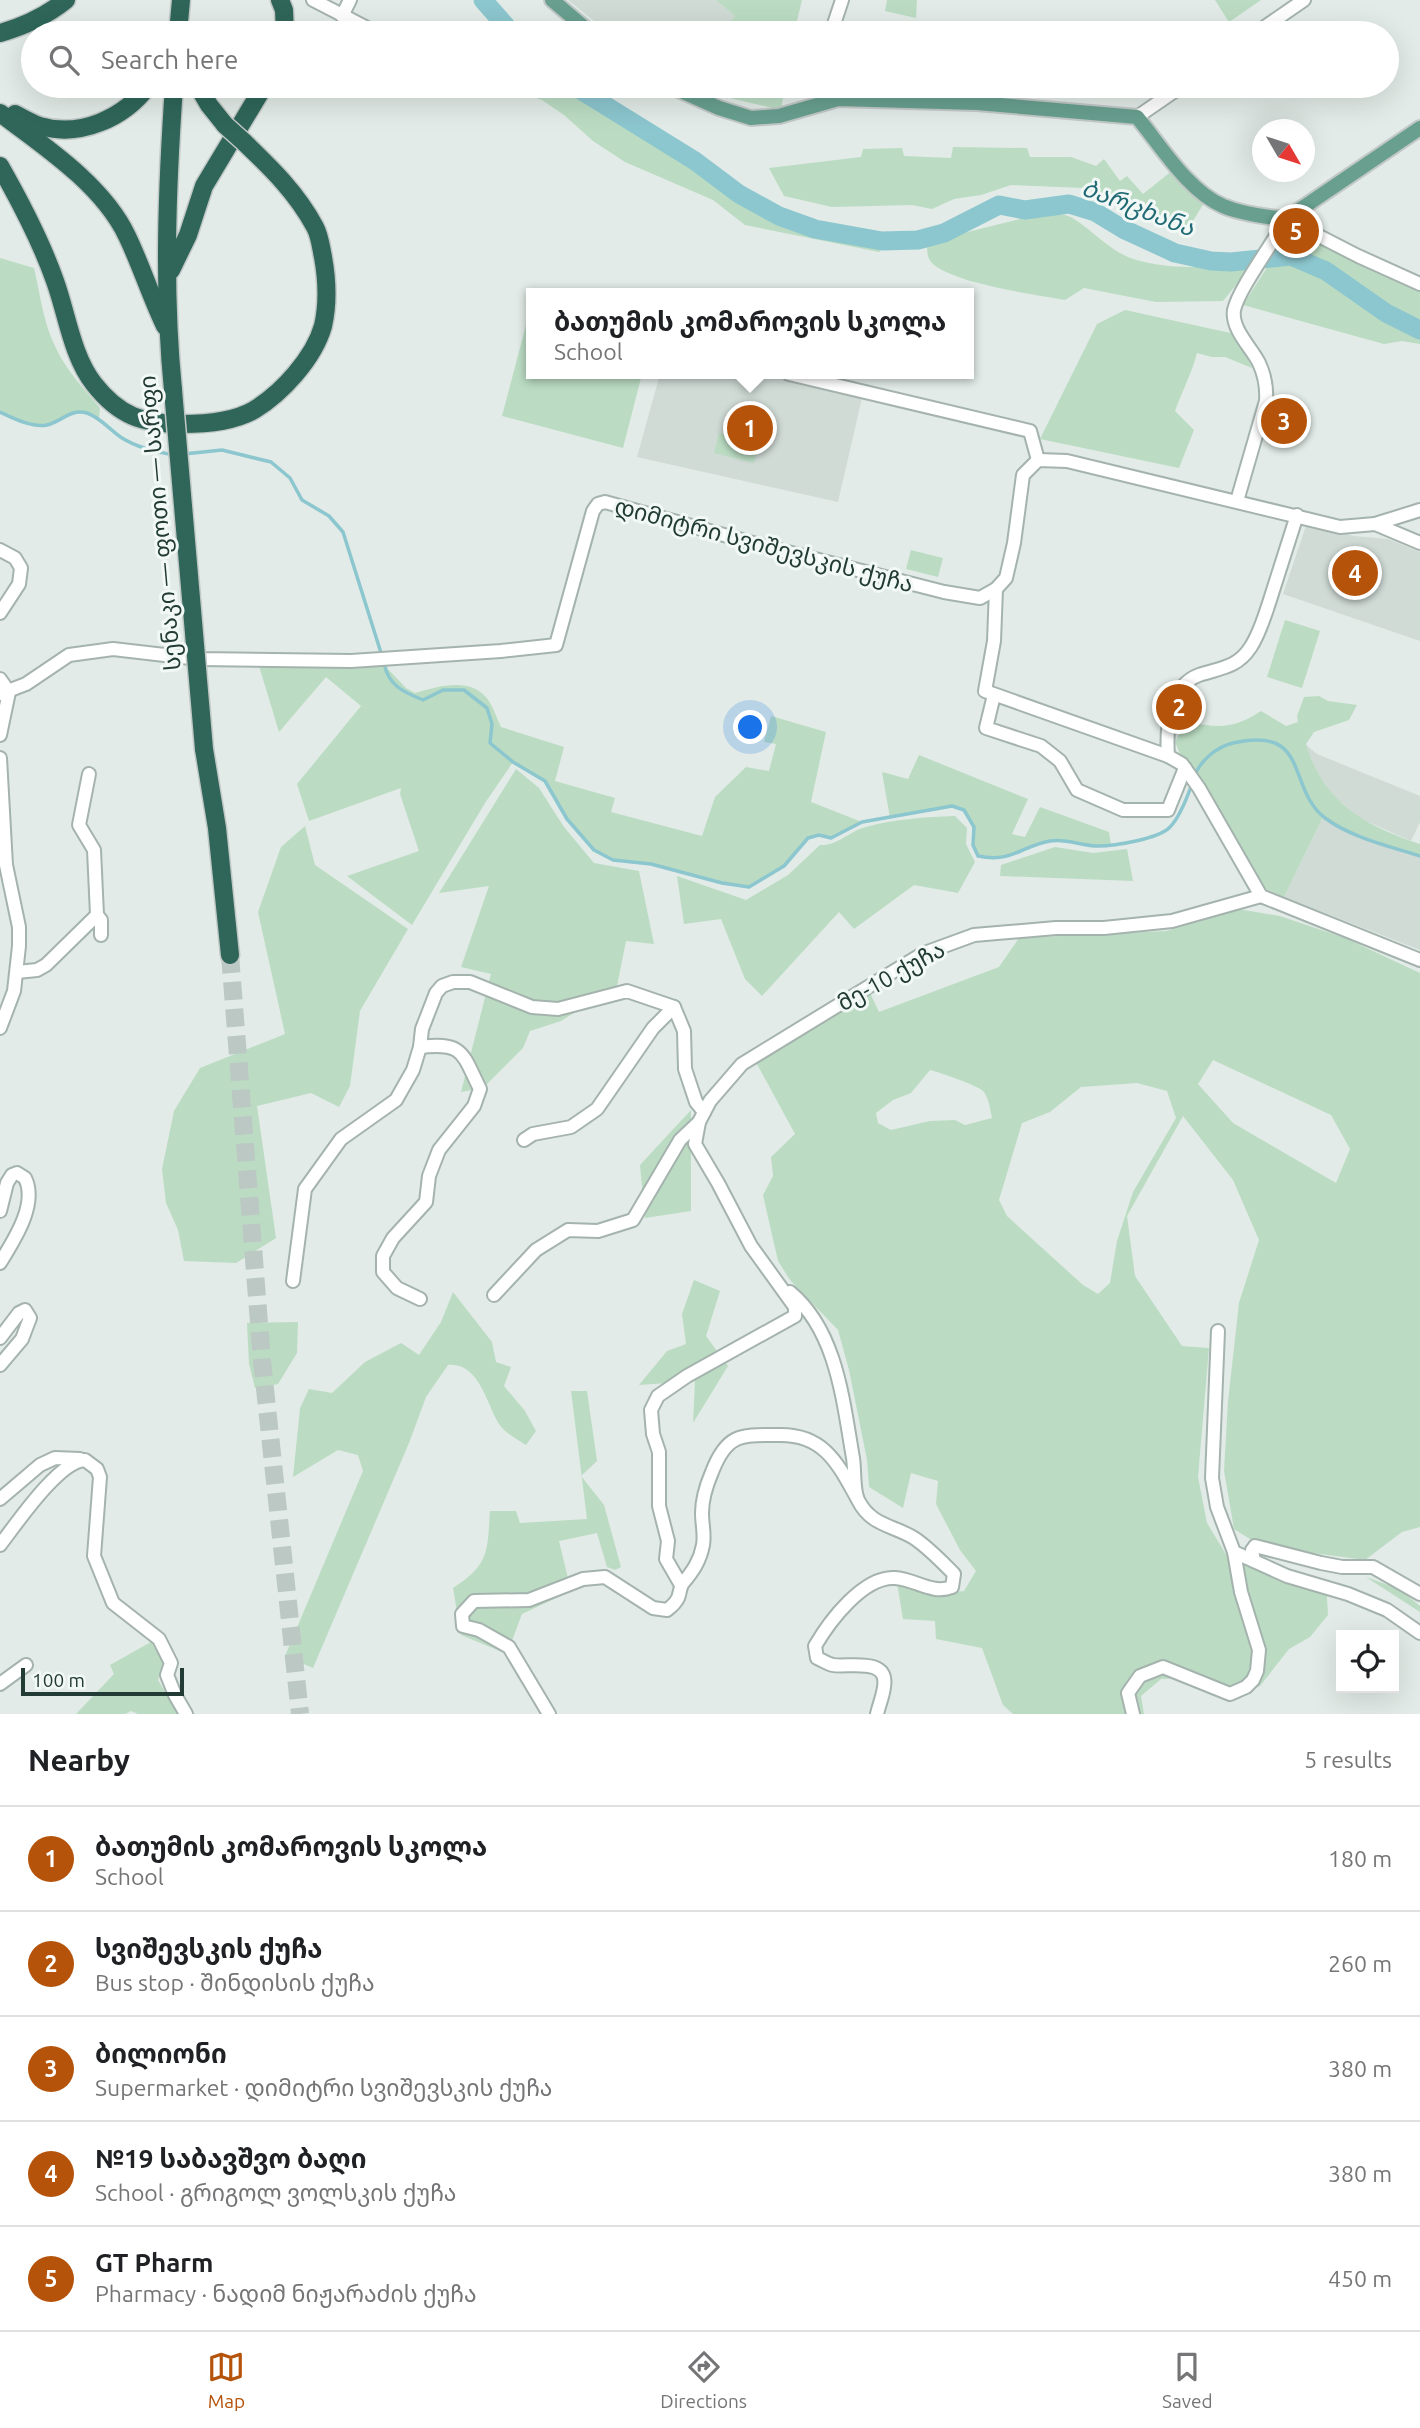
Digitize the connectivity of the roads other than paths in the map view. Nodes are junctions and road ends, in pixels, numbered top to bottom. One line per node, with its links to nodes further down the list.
1 (66, 0): 10 (highway)
2 (280, 0): 14 (highway)
3 (313, 0): 9 (street)
4 (350, 0): 9 (street)
5 (552, 0): 16 (main road)
6 (842, 0): 17 (street)
7 (1304, 0): 18 (street)
8 (181, 3): 11 (highway); 12 (highway); 13 (highway)
9 (342, 16): 15 (street)
10 (31, 21)
11 (176, 21)
12 (179, 21)
13 (184, 21)
14 (284, 21)
15 (352, 21)
16 (577, 21)
17 (835, 21)
18 (1273, 21)
19 (21, 25): 20 (highway)
20 (0, 33)
21 (136, 98): 29 (highway)
22 (173, 98): 35 (highway, სენაკი — ფოთი — სარფი)
23 (206, 98): 33 (highway, bridge)
24 (257, 98): 35 (highway)
25 (697, 98): 26 (main road)
26 (824, 98)
27 (907, 98): 31 (main road)
28 (1165, 98): 31 (street)
29 (0, 107)
30 (0, 113): 37 (highway)
31 (1137, 117): 34 (main road)
32 (1420, 128): 34 (main road)
33 (0, 166)
34 (1286, 219): 36 (street); 40 (street)
35 (167, 277): 37 (highway, სენაკი — ფოთი — სარფი)
36 (1420, 284)
37 (167, 332): 59 (highway, სენაკი — ფოთი — სარფი, bridge)
38 (810, 379): 39 (street)
39 (1038, 460): 40 (street); 46 (street)
40 (1237, 501): 42 (street)
41 (1420, 510): 43 (street)
42 (1297, 515): 43 (street); 52 (street)
43 (1375, 524): 44 (street)
44 (1420, 543)
45 (0, 550): 47 (street)
46 (996, 589): 49 (street, დიმიტრი სვიშევსკის ქუჩა); 50 (street)
47 (0, 613)
48 (0, 679): 49 (street)
49 (3, 691): 51 (street)
50 (994, 695): 52 (street); 54 (street)
51 (0, 735)
52 (1168, 755): 54 (street)
53 (0, 758): 61 (street)
54 (1188, 772): 56 (street)
55 (89, 774): 57 (street)
56 (1261, 896): 60 (street); 65 (street, მე-10 ქუჩა)
57 (97, 915): 58 (street); 61 (street)
58 (102, 935)
59 (230, 955)
60 (1420, 960)
61 (17, 972): 63 (street)
62 (674, 1007): 64 (street); 65 (street); 66 (street)
63 (0, 1028)
64 (420, 1047): 70 (street); 72 (street)
65 (702, 1117): 69 (street); 71 (street, მე-10 ქუჩა)
66 (524, 1140)
67 (0, 1211): 68 (street)
68 (0, 1263)
69 (774, 1278): 77 (street); 82 (street)
70 (293, 1280)
71 (494, 1296)
72 (420, 1299)
73 (1218, 1331): 80 (street)
74 (0, 1338): 75 (street)
75 (0, 1365)
76 (85, 1460): 78 (street); 79 (street); 87 (street)
77 (857, 1498): 82 (street); 89 (street)
78 (0, 1499)
79 (0, 1545)
80 (1234, 1552): 81 (street); 90 (street)
81 (1254, 1561): 83 (street); 84 (street)
82 (681, 1585): 88 (street)
83 (1420, 1594)
84 (1420, 1633)
85 (26, 1665): 86 (street)
86 (0, 1684)
87 (186, 1714)
88 (549, 1714)
89 (877, 1714)
90 (1133, 1714)

